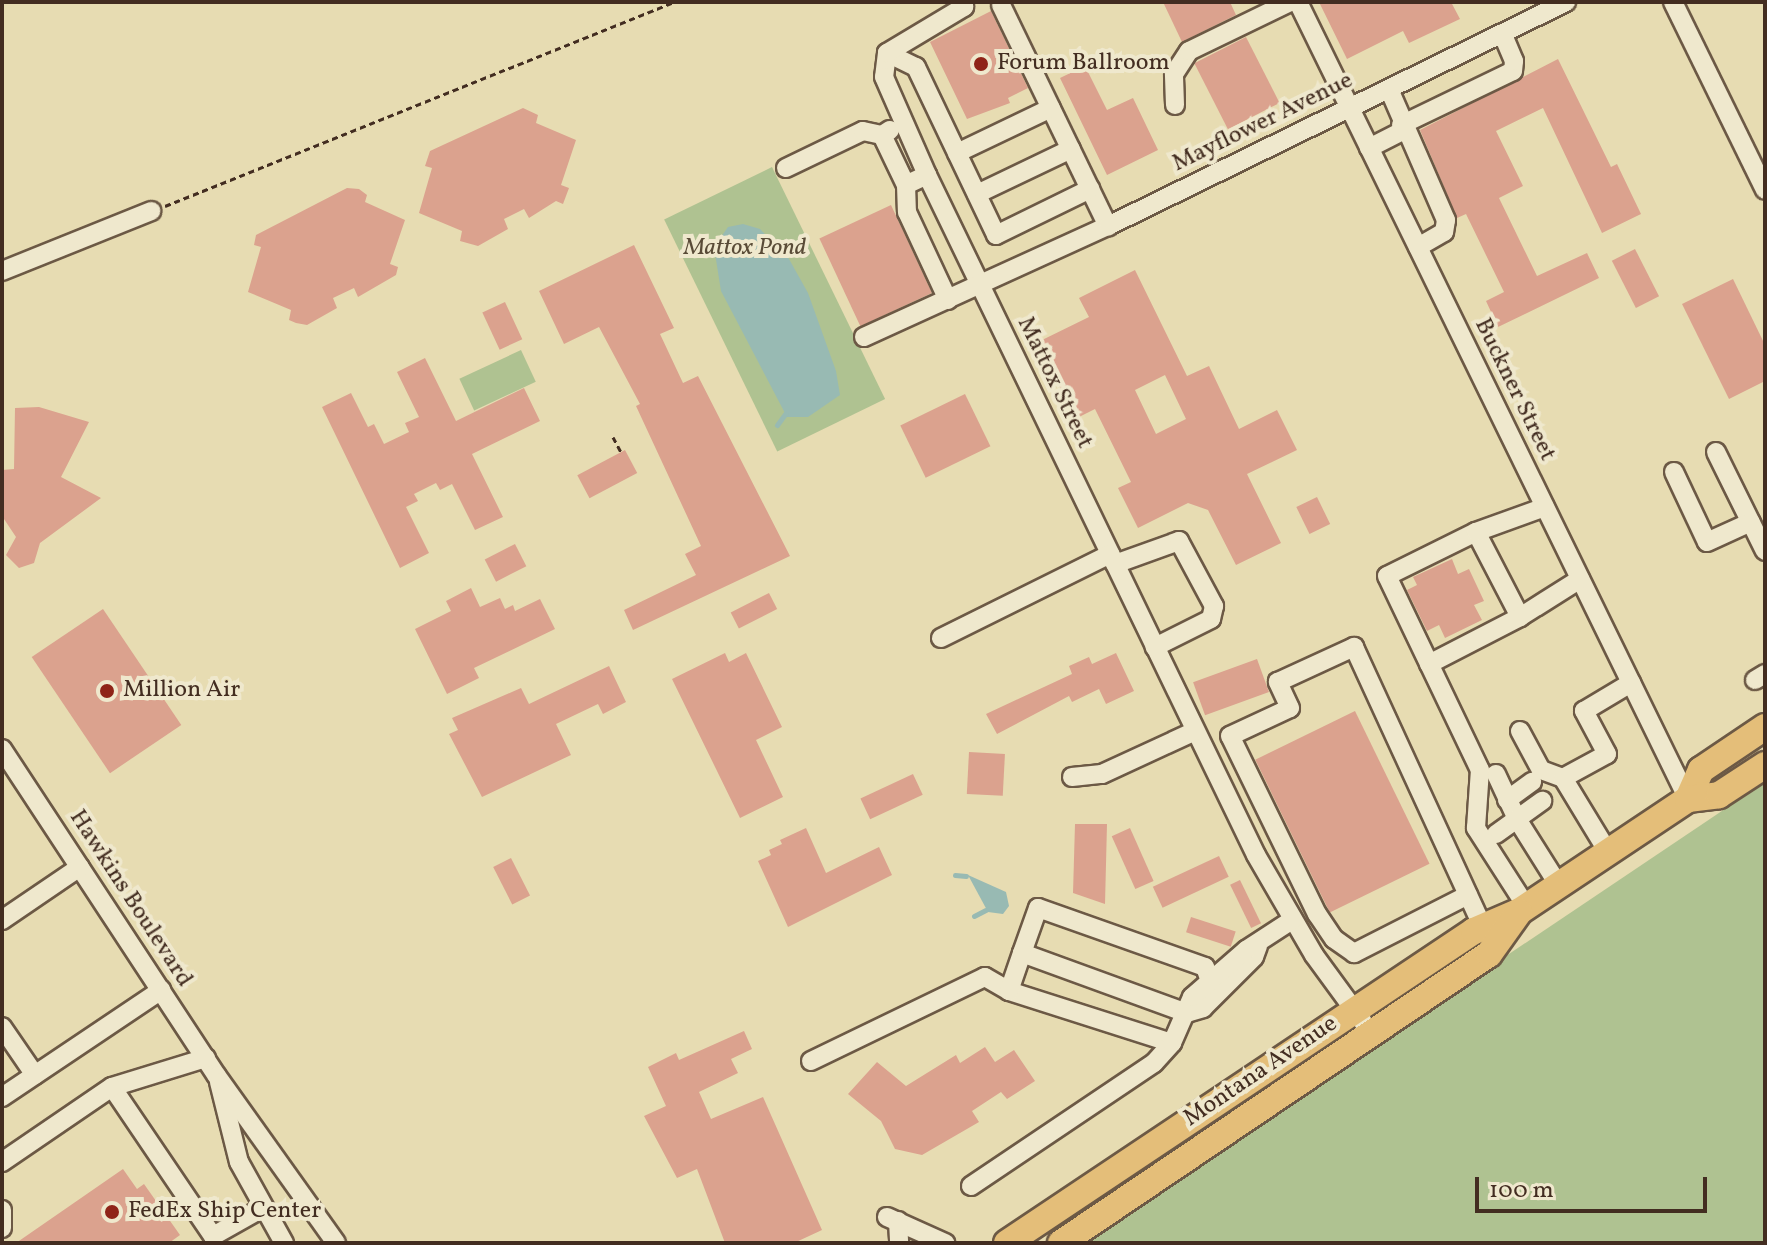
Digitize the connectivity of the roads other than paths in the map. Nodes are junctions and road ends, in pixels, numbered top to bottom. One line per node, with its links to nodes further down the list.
1 (964, 2): 8 (street)
2 (1290, 2): 10 (street)
3 (1298, 2): 12 (street, Buckner Street)
4 (1566, 2): 7 (street, Mayflower Avenue)
5 (1673, 2): 23 (street)
6 (1001, 5): 11 (street)
7 (1502, 33): 9 (street, Mayflower Avenue); 14 (street)
8 (887, 53): 13 (street, Mattox Street); 18 (street)
9 (1389, 89): 12 (street, Mayflower Avenue); 14 (street)
10 (1175, 105)
11 (1051, 108): 17 (street); 18 (street)
12 (1349, 108): 16 (street, Buckner Street); 26 (street, Mayflower Avenue)
13 (904, 123): 15 (street); 20 (street, Mattox Street)
14 (1402, 128): 16 (street); 27 (street)
15 (882, 135): 19 (street); 21 (street)
16 (1369, 148): 27 (street, Buckner Street)
17 (1071, 149): 22 (street); 24 (street)
18 (957, 153): 24 (street)
19 (786, 168)
20 (927, 175): 21 (street); 29 (street, Mattox Street)
21 (906, 185): 30 (street)
22 (1090, 189): 24 (street); 26 (street)
23 (1765, 190)
24 (977, 194)
25 (151, 211): 28 (street)
26 (1108, 226): 29 (street, Mayflower Avenue)
27 (1418, 247): 34 (street, Buckner Street)
28 (2, 271)
29 (981, 286): 30 (street, Mayflower Avenue); 38 (street, Mattox Street)
30 (948, 300): 31 (street, Mayflower Avenue)
31 (864, 337)
32 (1716, 452): 35 (street)
33 (1674, 472): 35 (street)
34 (1545, 507): 36 (street); 39 (street, Buckner Street)
35 (1751, 522): 37 (street)
36 (1476, 532): 40 (street); 43 (street)
37 (1765, 551)
38 (1112, 559): 41 (street); 42 (street, Mattox Street); 42 (street)
39 (1580, 579): 40 (street); 44 (street, Buckner Street)
40 (1520, 617): 43 (street)
41 (941, 638)
42 (1155, 647): 46 (street, Mattox Street)
43 (1429, 664): 63 (street)
44 (1631, 683): 52 (street); 54 (street, Buckner Street)
45 (1765, 727): 54 (highway, Montana Avenue)
46 (1195, 731): 51 (street); 65 (street, Mattox Street)
47 (1520, 731): 52 (street)
48 (2, 749): 60 (street, Hawkins Boulevard)
49 (1765, 765): 54 (highway, Montana Avenue)
50 (1496, 774): 55 (street)
51 (1072, 777)
52 (1563, 778): 59 (street)
53 (1532, 782): 55 (street)
54 (1688, 799): 59 (highway, Montana Avenue)
55 (1507, 800): 57 (street)
56 (1542, 801): 57 (street)
57 (1517, 819): 58 (street); 61 (street)
58 (1496, 834)
59 (1608, 852): 61 (highway, Montana Avenue)
60 (80, 867): 64 (street); 70 (street, Hawkins Boulevard)
61 (1558, 884): 63 (highway, Montana Avenue)
62 (1468, 895): 62 (street); 66 (street)
63 (1519, 913): 66 (highway, Montana Avenue); 73 (highway); 94 (highway, Montana Avenue)
64 (2, 920)
65 (1292, 920): 67 (street); 73 (street, Mattox Street)
66 (1483, 927): 73 (highway, Montana Avenue)
67 (1258, 946): 69 (street); 72 (street)
68 (1022, 953): 69 (street); 71 (street); 72 (street)
69 (1210, 981): 72 (street)
70 (161, 990): 76 (street, Hawkins Boulevard); 78 (street)
71 (1009, 991): 75 (street); 77 (street)
72 (1187, 1013): 75 (street)
73 (1358, 1016): 92 (highway, Montana Avenue); 93 (highway)
74 (2, 1027): 78 (street)
75 (1172, 1043): 83 (street)
76 (206, 1058): 79 (street, Hawkins Boulevard); 80 (street)
77 (811, 1061)
78 (35, 1075): 81 (street)
79 (217, 1076): 84 (street, Hawkins Boulevard); 88 (street, Hawkins Boulevard)
80 (112, 1087): 82 (street); 87 (street)
81 (2, 1097)
82 (2, 1162)
83 (971, 1186)
84 (261, 1209): 87 (street); 89 (street, Hawkins Boulevard)
85 (2, 1210): 86 (street)
86 (2, 1228)
87 (214, 1240)
88 (331, 1241)
89 (284, 1243)
90 (899, 1243): 91 (street)
91 (945, 1243)
92 (1007, 1243)
93 (1035, 1243)
94 (1061, 1243)

